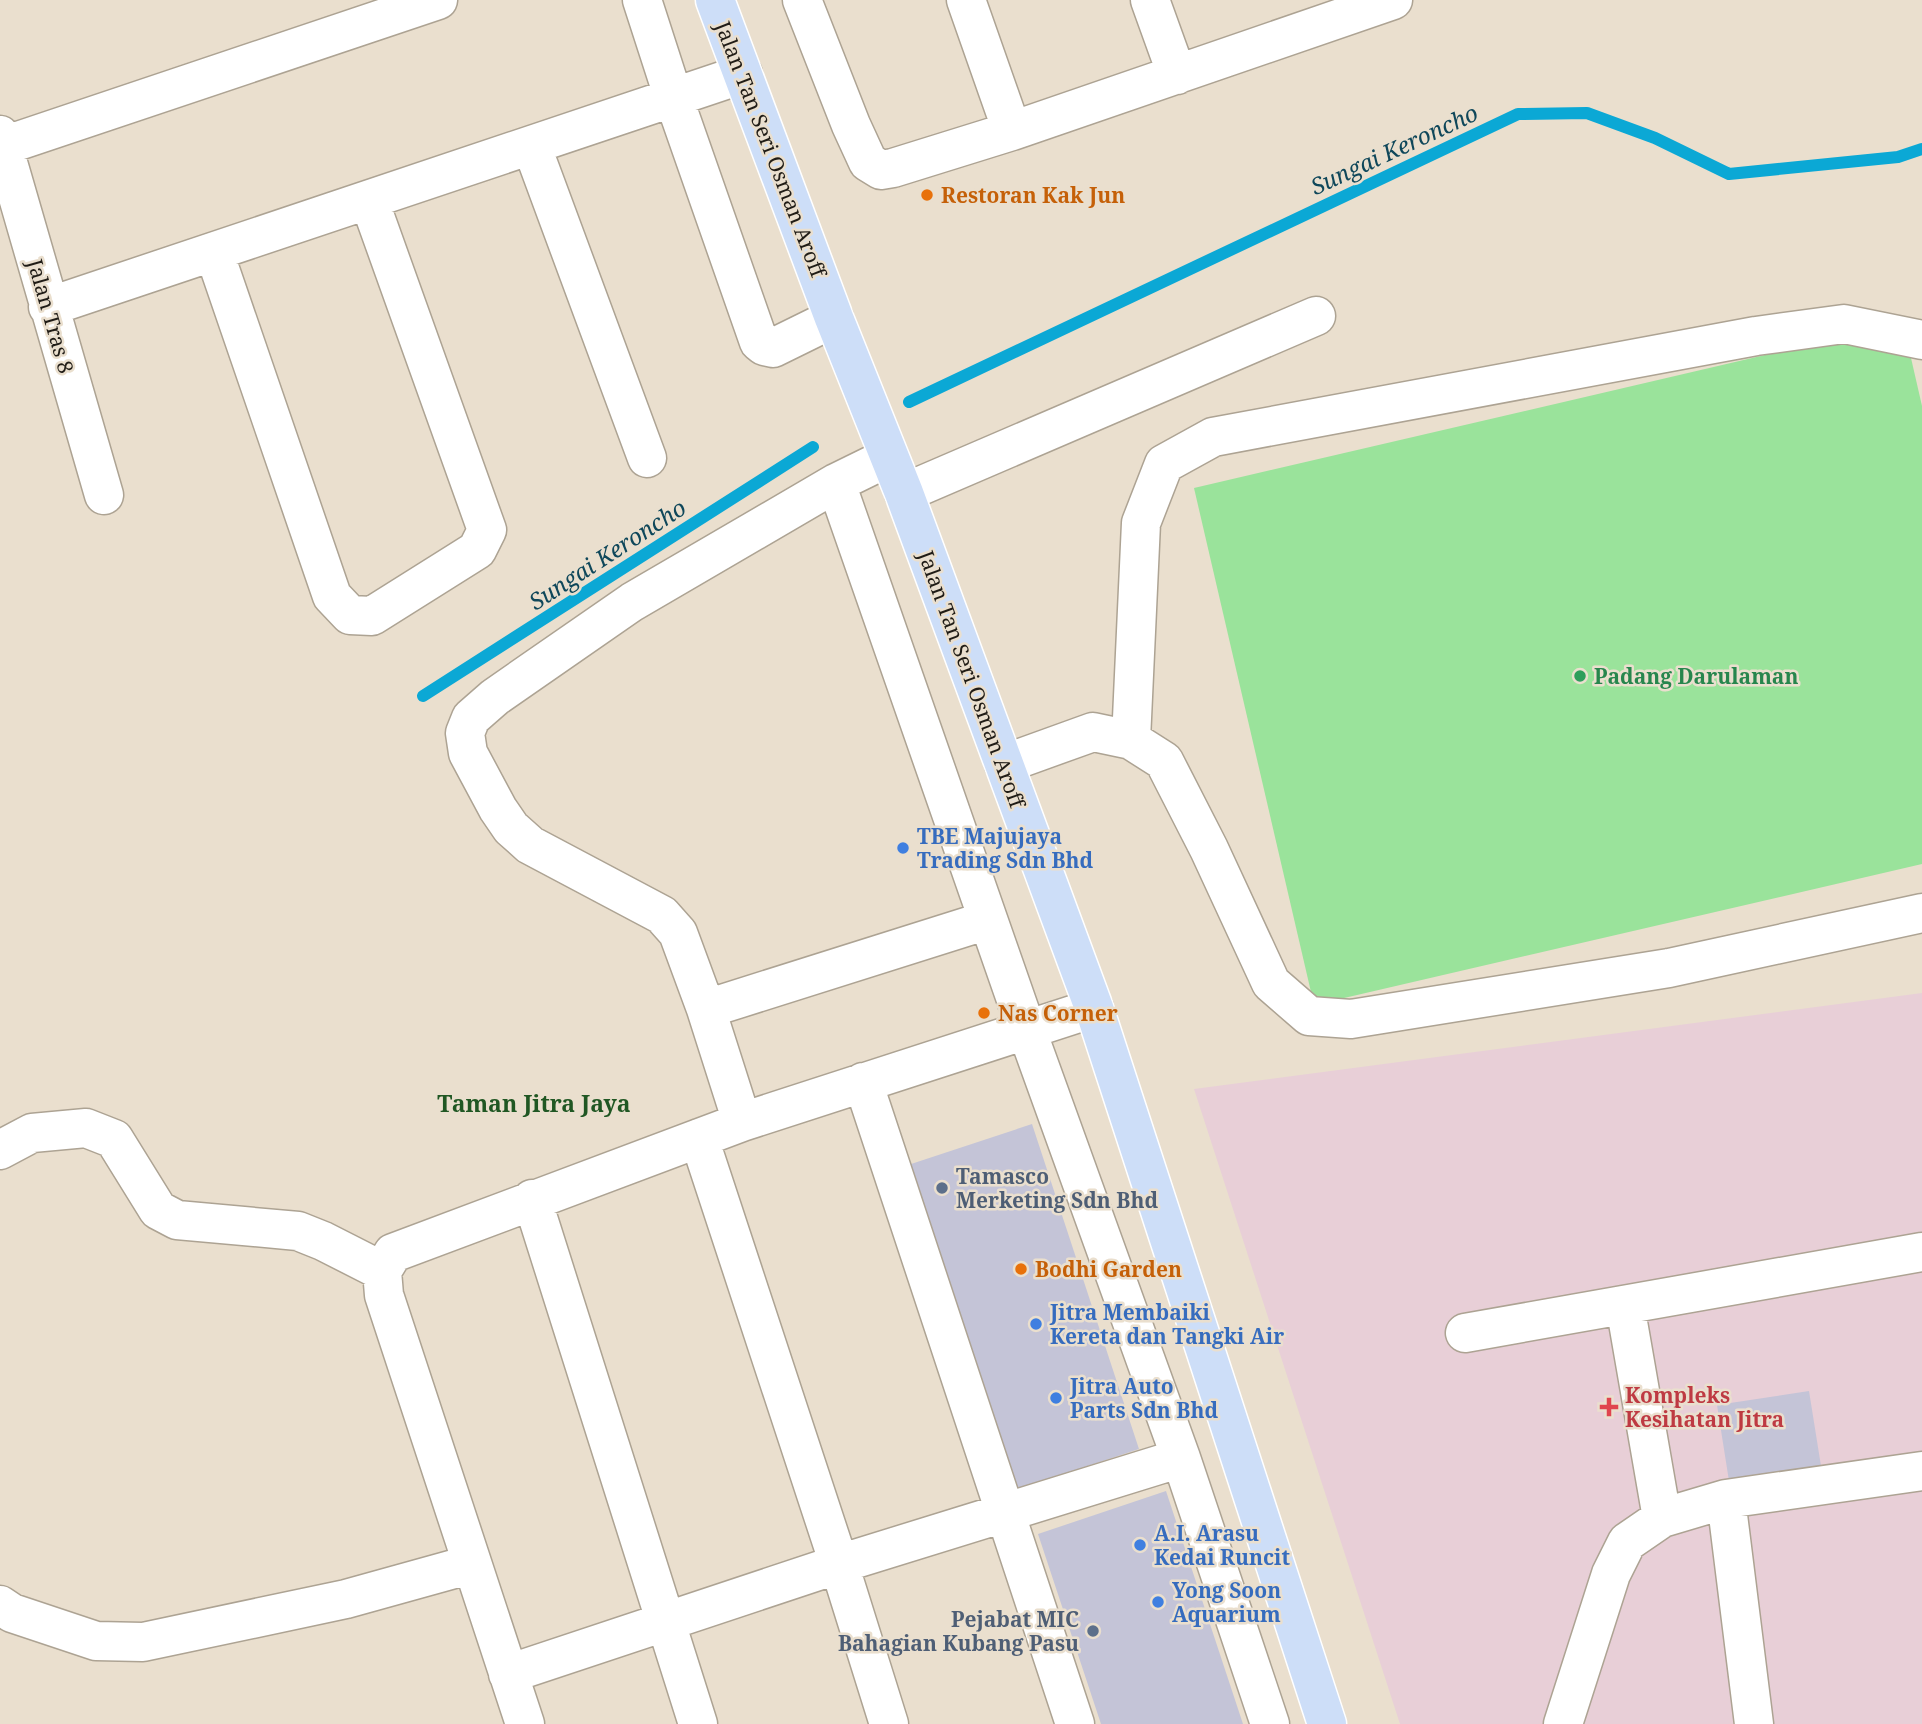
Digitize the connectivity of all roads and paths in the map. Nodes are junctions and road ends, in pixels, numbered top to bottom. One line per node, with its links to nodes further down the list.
1 (438, 0): 12 (street)
2 (642, 0): 10 (street)
3 (715, 0): 8 (main road, Jalan Tan Seri Osman Aroff)
4 (802, 0): 11 (street)
5 (966, 0): 11 (street)
6 (1150, 0): 9 (street)
7 (1393, 0): 9 (street)
8 (743, 74): 10 (street); 18 (main road, Jalan Tan Seri Osman Aroff)
9 (1177, 75): 11 (street)
10 (674, 99): 13 (street); 18 (street)
11 (1012, 131)
12 (2, 141): 16 (street, Jalan Tras 8)
13 (531, 147): 14 (street); 21 (street)
14 (369, 200): 15 (street); 15 (street)
15 (214, 252): 16 (street)
16 (48, 307): 24 (street, Jalan Tras 8)
17 (1316, 316): 23 (street)
18 (834, 318): 20 (main road, Jalan Tan Seri Osman Aroff)
19 (1922, 340): 25 (street)
20 (889, 457): 22 (street); 23 (main road, Jalan Tan Seri Osman Aroff)
21 (647, 458)
22 (836, 483): 28 (street); 30 (street)
23 (904, 493): 26 (main road, Jalan Tan Seri Osman Aroff)
24 (104, 495)
25 (1131, 740): 26 (street); 27 (street)
26 (1004, 764): 29 (main road, Jalan Tan Seri Osman Aroff)
27 (1922, 913)
28 (988, 920): 30 (street); 31 (street)
29 (1094, 1008): 31 (street); 56 (main road, Jalan Tan Seri Osman Aroff)
30 (706, 1009): 33 (street)
31 (1027, 1031): 32 (street); 41 (street)
32 (863, 1082): 33 (street); 44 (street)
33 (742, 1122): 34 (street)
34 (699, 1138): 36 (street); 47 (street)
35 (0, 1150): 38 (street)
36 (532, 1199): 38 (street); 49 (street)
37 (1922, 1252): 39 (street)
38 (382, 1271): 46 (street)
39 (1625, 1305): 40 (street); 45 (street)
40 (1465, 1333)
41 (1181, 1458): 44 (street); 55 (street)
42 (1922, 1471): 43 (street)
43 (1726, 1499): 45 (street); 58 (street)
44 (1007, 1514): 47 (street); 54 (street)
45 (1662, 1518): 57 (street)
46 (472, 1564): 48 (street); 50 (street)
47 (839, 1564): 49 (street); 53 (street)
48 (0, 1605)
49 (665, 1624): 50 (street); 52 (street)
50 (508, 1674): 51 (street)
51 (524, 1724)
52 (698, 1724)
53 (889, 1724)
54 (1075, 1724)
55 (1270, 1724)
56 (1327, 1724)
57 (1563, 1724)
58 (1754, 1724)

